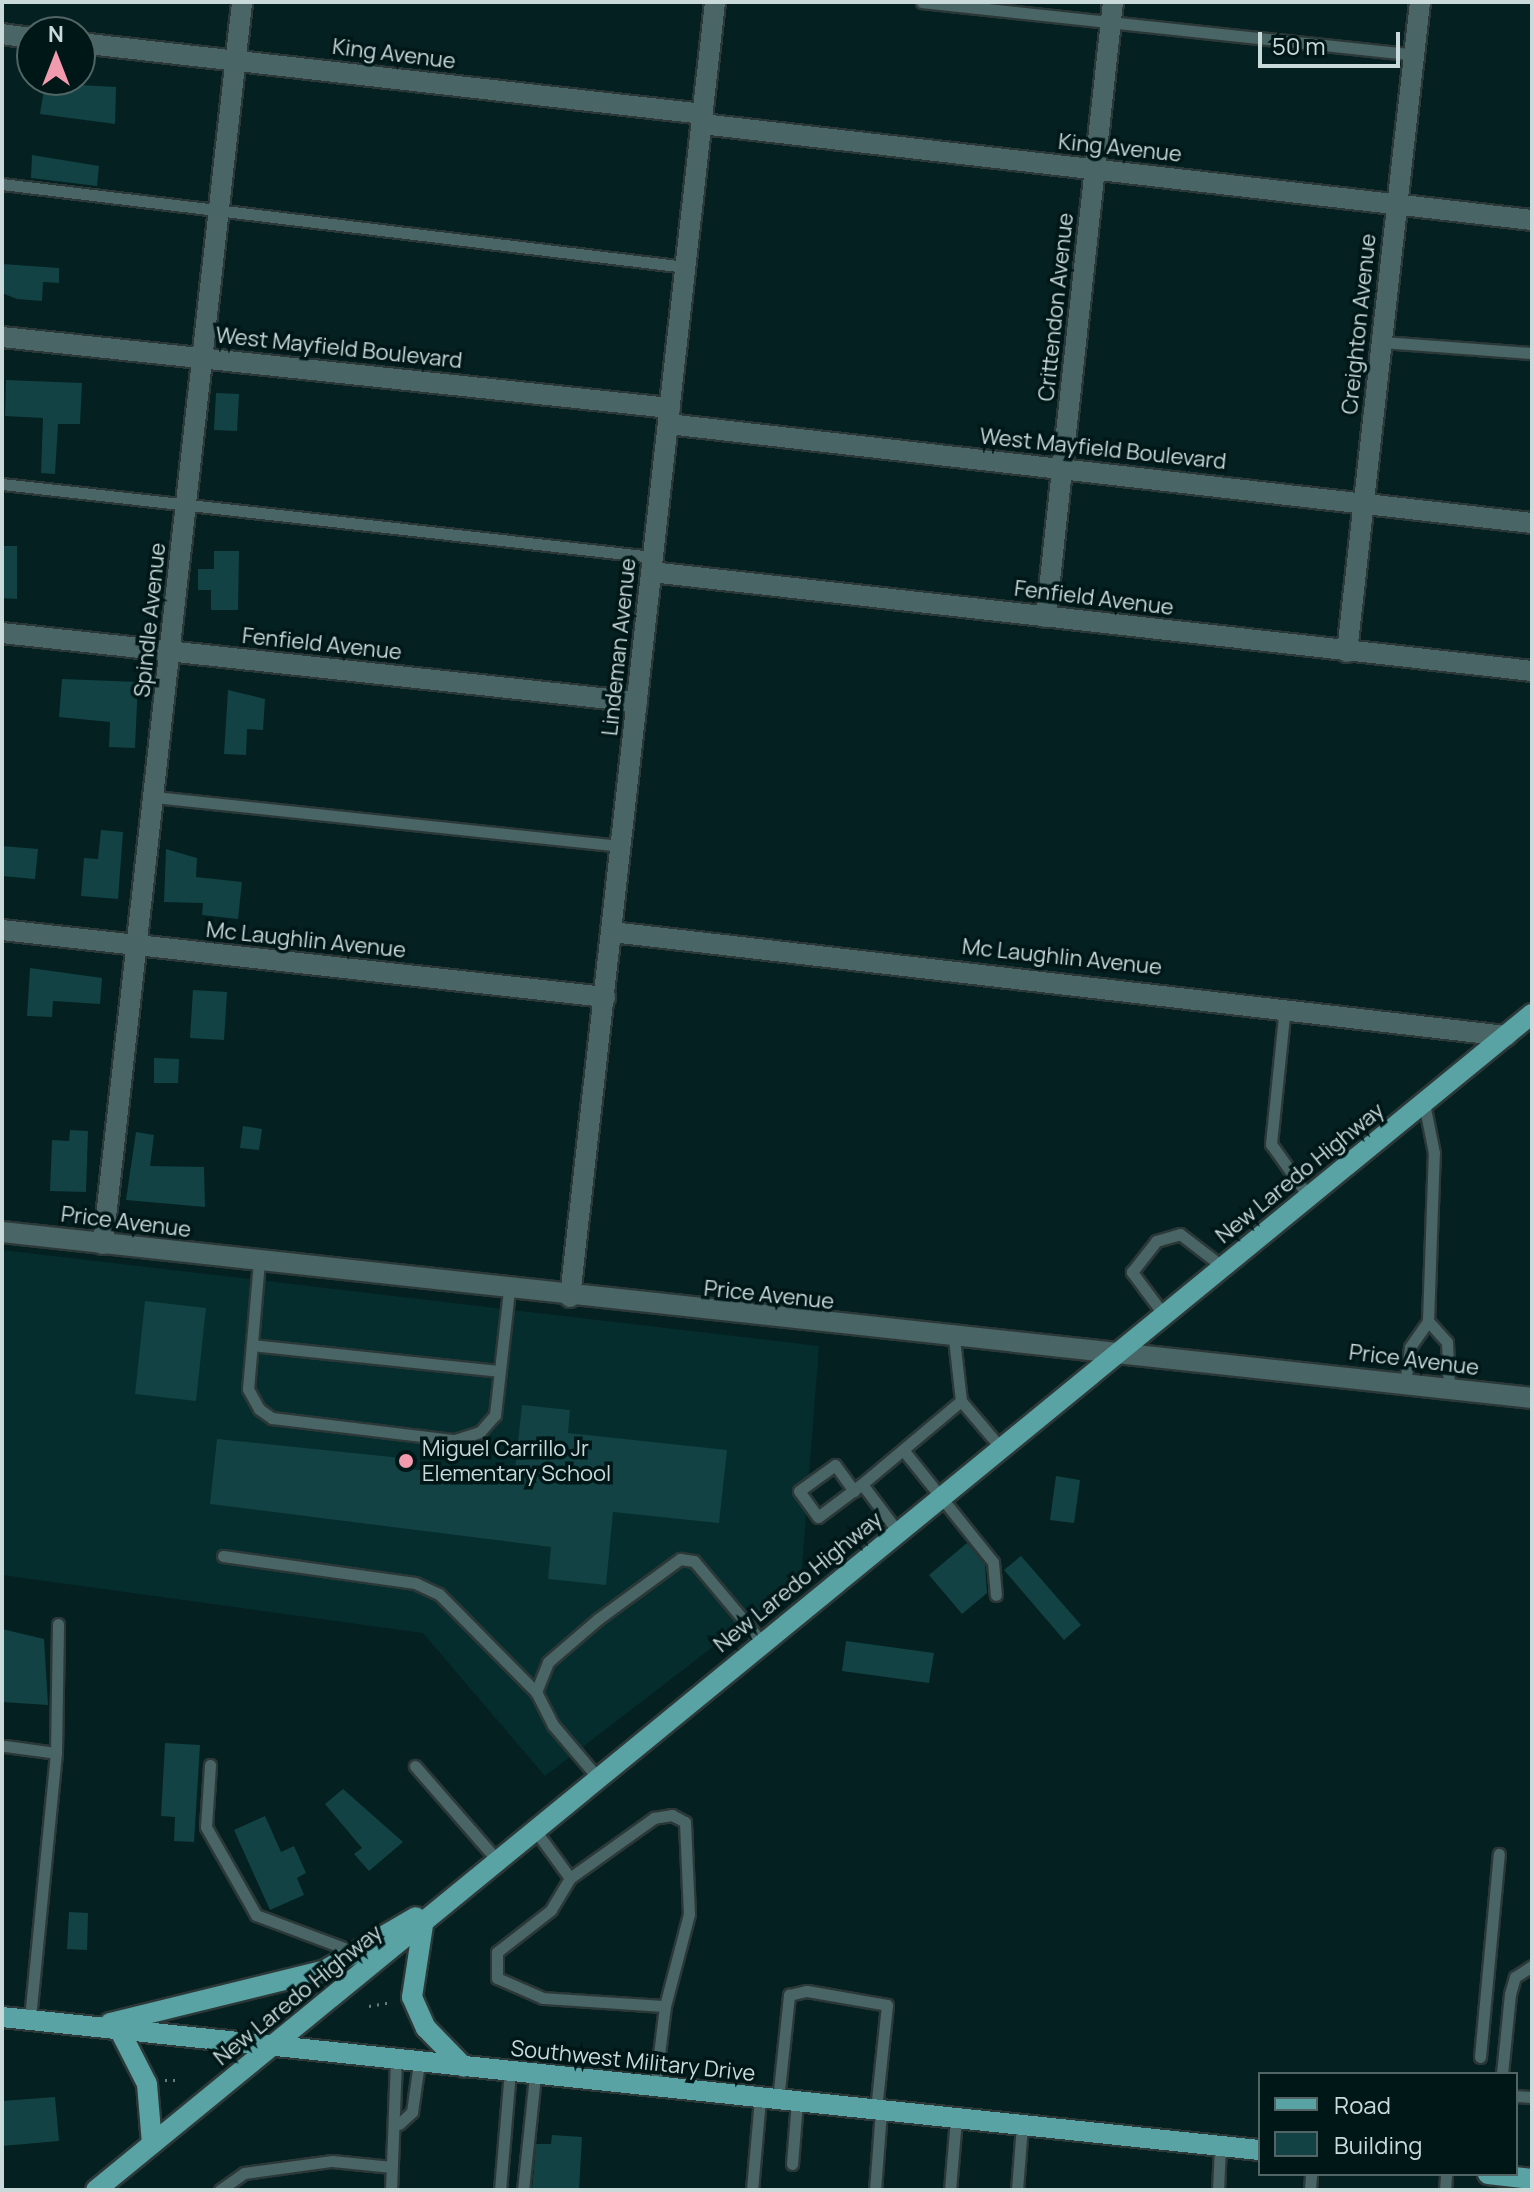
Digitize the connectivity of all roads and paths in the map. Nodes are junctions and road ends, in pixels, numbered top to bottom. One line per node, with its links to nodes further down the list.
1 (242, 2): 8 (street, Spindle Avenue)
2 (715, 2): 9 (street, Lindeman Avenue)
3 (922, 2): 5 (lane)
4 (1420, 2): 7 (street, Creighton Avenue)
5 (1112, 12): 7 (lane); 10 (street, Crittendon Avenue)
6 (96, 45): 8 (street, King Avenue)
7 (1414, 55): 12 (street, Creighton Avenue)
8 (236, 60): 9 (street, King Avenue); 13 (street, Spindle Avenue)
9 (702, 119): 10 (street, King Avenue); 15 (street, Lindeman Avenue)
10 (1095, 169): 12 (street, King Avenue); 21 (street, Crittendon Avenue)
11 (2, 184): 13 (lane)
12 (1396, 202): 14 (street, King Avenue); 17 (street, Creighton Avenue)
13 (219, 209): 15 (lane); 19 (street, Spindle Avenue)
14 (1532, 220)
15 (686, 267): 20 (street, Lindeman Avenue)
16 (2, 337): 19 (street, West Mayfield Boulevard)
17 (1381, 342): 18 (lane); 23 (street, Creighton Avenue)
18 (1532, 353)
19 (203, 358): 20 (street, West Mayfield Boulevard); 24 (street, Spindle Avenue)
20 (669, 416): 21 (street, West Mayfield Boulevard); 26 (street, Lindeman Avenue)
21 (1063, 469): 23 (street, West Mayfield Boulevard); 27 (street, Crittendon Avenue)
22 (2, 484): 24 (lane)
23 (1363, 503): 25 (street, West Mayfield Boulevard); 30 (street, Creighton Avenue)
24 (186, 505): 26 (lane); 29 (street, Spindle Avenue)
25 (1532, 523)
26 (652, 564): 27 (street, Fenfield Avenue); 32 (street, Lindeman Avenue)
27 (1046, 617): 30 (street, Fenfield Avenue)
28 (2, 633): 29 (street, Fenfield Avenue)
29 (170, 651): 32 (street, Fenfield Avenue); 33 (street, Spindle Avenue)
30 (1347, 652): 31 (street, Fenfield Avenue)
31 (1532, 671)
32 (637, 702): 34 (street, Lindeman Avenue)
33 (155, 797): 34 (lane); 37 (street, Spindle Avenue)
34 (621, 846): 36 (street, Lindeman Avenue)
35 (2, 930): 37 (street, Mc Laughlin Avenue)
36 (612, 932): 38 (street, Lindeman Avenue); 39 (street, Mc Laughlin Avenue)
37 (138, 946): 38 (street, Mc Laughlin Avenue); 45 (street, Spindle Avenue)
38 (605, 997): 49 (street, Lindeman Avenue)
39 (1285, 1005): 41 (street, Mc Laughlin Avenue); 43 (lane)
40 (1532, 1014): 41 (main road, New Laredo Highway)
41 (1506, 1036): 42 (main road, New Laredo Highway)
42 (1424, 1103): 43 (main road, New Laredo Highway); 51 (lane)
43 (1309, 1197): 47 (main road, New Laredo Highway)
44 (2, 1232): 45 (street, Price Avenue)
45 (103, 1244): 46 (street, Price Avenue)
46 (259, 1261): 48 (street, Price Avenue); 53 (lane)
47 (1223, 1267): 50 (main road, New Laredo Highway); 50 (lane)
48 (509, 1290): 49 (street, Price Avenue); 55 (lane)
49 (570, 1297): 52 (street, Price Avenue)
50 (1164, 1315): 54 (main road, New Laredo Highway)
51 (1428, 1321): 56 (lane); 57 (lane)
52 (954, 1339): 54 (street, Price Avenue); 59 (lane)
53 (252, 1345): 55 (lane); 55 (lane)
54 (1116, 1354): 56 (street, Price Avenue); 60 (main road, New Laredo Highway)
55 (500, 1371)
56 (1405, 1383): 57 (street, Price Avenue)
57 (1449, 1388): 58 (street, Price Avenue)
58 (1532, 1398)
59 (961, 1401): 60 (lane); 61 (lane)
60 (1001, 1448): 63 (main road, New Laredo Highway)
61 (904, 1451): 62 (lane); 63 (lane)
62 (858, 1487): 62 (lane); 64 (lane)
63 (940, 1498): 64 (main road, New Laredo Highway); 66 (lane)
64 (898, 1532): 68 (main road, New Laredo Highway)
65 (223, 1556): 69 (lane)
66 (996, 1595)
67 (58, 1624): 71 (lane)
68 (762, 1642): 69 (lane); 74 (main road, New Laredo Highway)
69 (536, 1692): 74 (lane)
70 (5, 1746): 71 (lane)
71 (56, 1753): 90 (lane)
72 (210, 1765): 81 (lane)
73 (415, 1766): 77 (lane)
74 (598, 1778): 75 (main road, New Laredo Highway)
75 (535, 1830): 77 (main road, New Laredo Highway); 78 (lane)
76 (1499, 1854): 94 (lane)
77 (498, 1861): 79 (main road, New Laredo Highway)
78 (570, 1878): 86 (lane); 86 (lane)
79 (468, 1886): 80 (main road, New Laredo Highway); 81 (main road)
80 (423, 1925): 82 (main road, New Laredo Highway); 97 (main road)
81 (356, 1952): 82 (lane); 91 (main road)
82 (378, 1963): 93 (main road, New Laredo Highway)
83 (1532, 1966): 100 (lane)
84 (395, 2001): 87 (path)
85 (369, 2006): 87 (path)
86 (665, 2006): 103 (lane)
87 (377, 2007): 88 (path)
88 (372, 2013)
89 (2, 2017): 90 (main road, Southwest Military Drive)
90 (30, 2020): 91 (main road, Southwest Military Drive)
91 (90, 2027): 92 (main road, Southwest Military Drive)
92 (120, 2031): 93 (main road, Southwest Military Drive); 109 (main road)
93 (271, 2047): 95 (main road, Southwest Military Drive); 109 (main road, New Laredo Highway)
94 (1480, 2057)
95 (396, 2060): 96 (main road, Southwest Military Drive); 107 (lane)
96 (419, 2063): 97 (main road, Southwest Military Drive); 107 (lane)
97 (464, 2067): 99 (main road, Southwest Military Drive)
98 (173, 2072): 102 (path)
99 (510, 2072): 101 (main road, Southwest Military Drive); 117 (lane)
100 (1502, 2072)
101 (535, 2075): 103 (main road, Southwest Military Drive); 118 (lane)
102 (177, 2080)
103 (655, 2087): 104 (main road, Southwest Military Drive)
104 (778, 2100): 105 (main road, Southwest Military Drive); 105 (lane); 112 (lane); 119 (lane)
105 (878, 2110): 106 (main road, Southwest Military Drive); 120 (lane)
106 (956, 2119): 108 (main road, Southwest Military Drive); 121 (lane)
107 (399, 2124): 113 (lane)
108 (1022, 2125): 110 (main road, Southwest Military Drive); 122 (lane)
109 (152, 2144): 114 (main road, New Laredo Highway)
110 (1220, 2146): 111 (main road, Southwest Military Drive); 123 (lane)
111 (1258, 2150)
112 (792, 2164)
113 (392, 2167): 115 (lane); 116 (lane)
114 (96, 2190)
115 (220, 2190)
116 (391, 2190)
117 (500, 2190)
118 (523, 2190)
119 (752, 2190)
120 (875, 2190)
121 (950, 2190)
122 (1017, 2190)
123 (1218, 2190)

